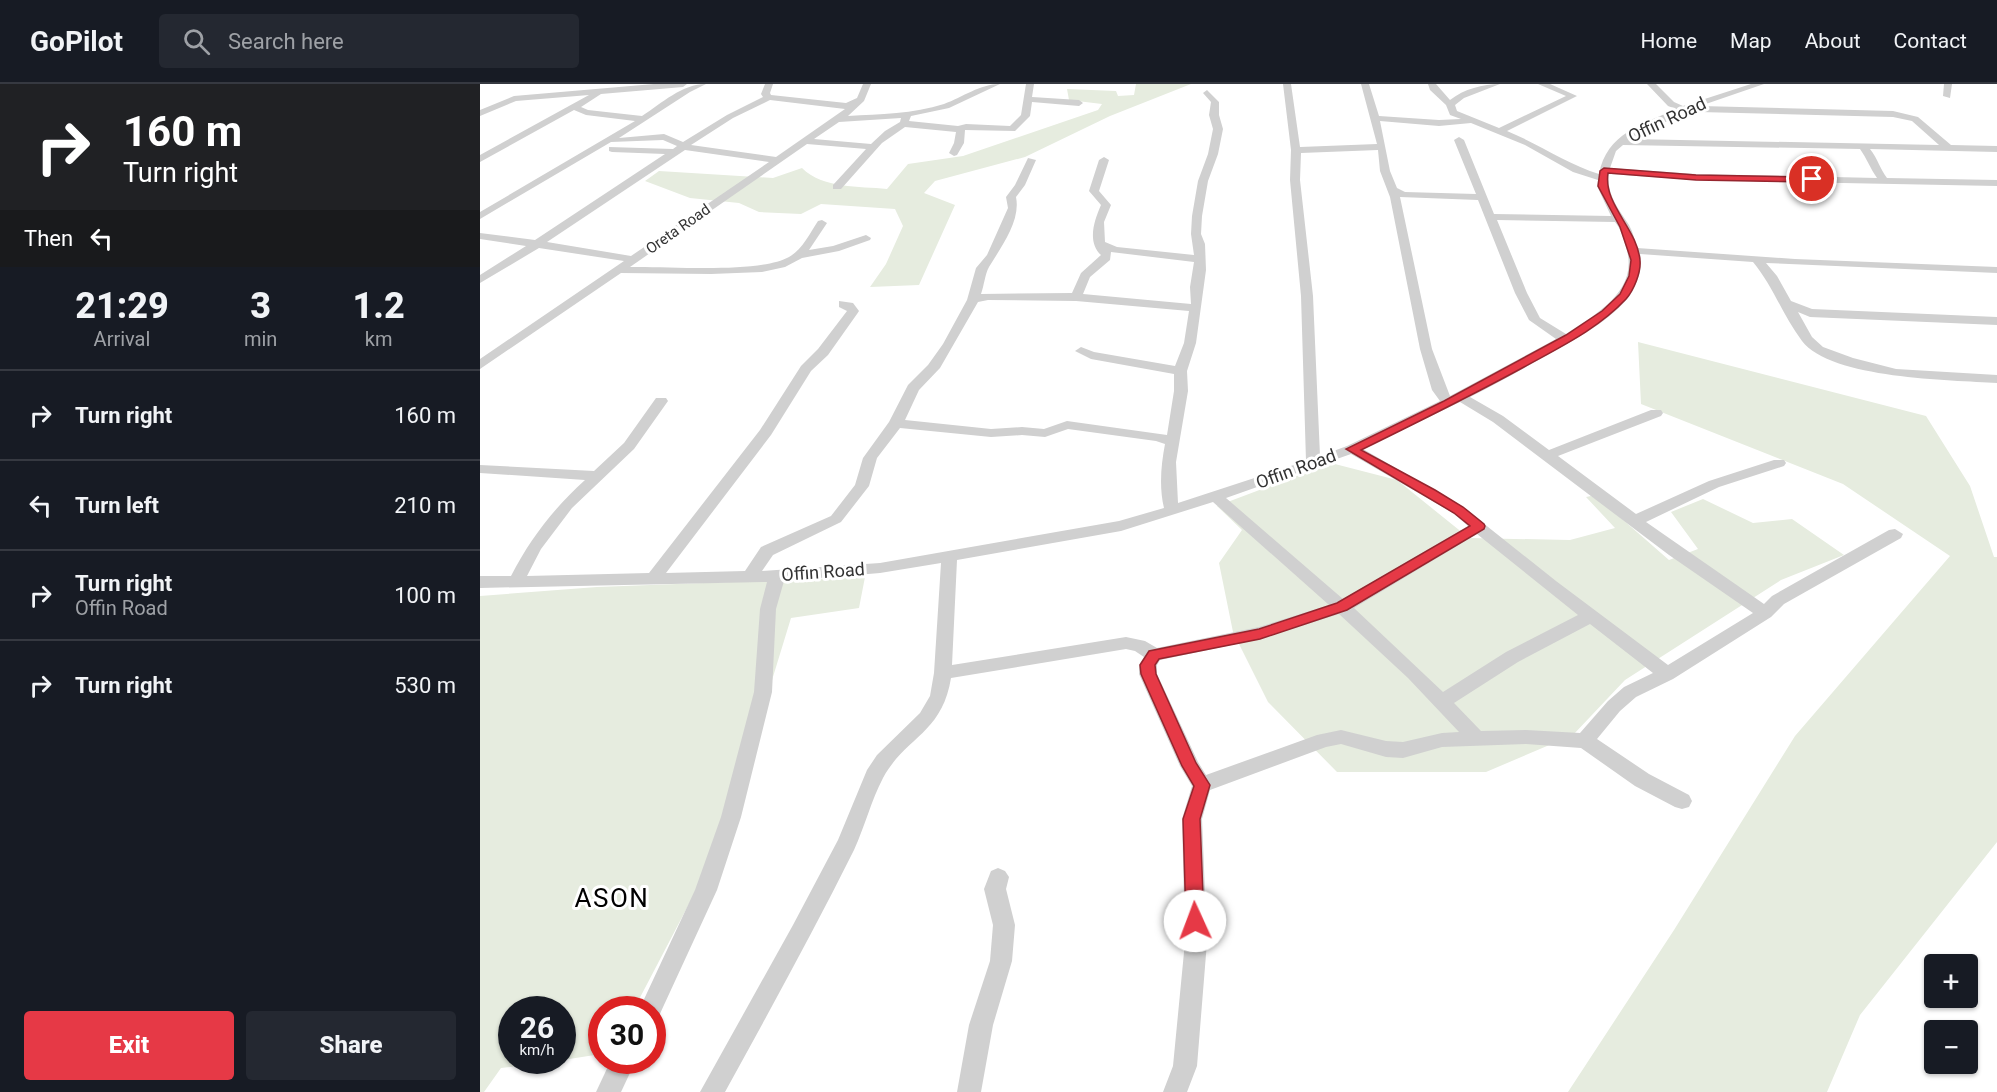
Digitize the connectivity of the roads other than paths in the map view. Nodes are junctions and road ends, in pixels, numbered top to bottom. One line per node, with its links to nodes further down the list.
1 (562, 84): 19 (street)
2 (683, 84): 19 (street)
3 (702, 84): 31 (street)
4 (769, 84): 21 (street)
5 (867, 84): 24 (street, Oreta Road)
6 (996, 84): 32 (street)
7 (1030, 84): 22 (street)
8 (1287, 84): 47 (street)
9 (1365, 84): 30 (street)
10 (1432, 84): 25 (street)
11 (1496, 84): 25 (street)
12 (1542, 84): 35 (street)
13 (1651, 84): 27 (street)
14 (1760, 84): 16 (street, Offin Road)
15 (1948, 84): 20 (street)
16 (1736, 87): 27 (street, Offin Road)
17 (1207, 93): 70 (street)
18 (597, 94): 26 (street)
19 (558, 95): 28 (street)
20 (1947, 96)
21 (769, 98): 24 (street); 45 (street)
22 (1028, 99): 23 (street); 34 (street)
23 (1078, 103)
24 (856, 104): 29 (street, Oreta Road)
25 (1450, 105): 33 (street)
26 (574, 107): 31 (street); 49 (street)
27 (1684, 109): 38 (street, Offin Road); 44 (street)
28 (480, 113)
29 (838, 118): 32 (street); 37 (street, Oreta Road)
30 (1375, 118): 33 (street); 42 (street)
31 (644, 119): 39 (street)
32 (906, 120): 34 (street); 41 (street)
33 (1473, 123): 35 (street)
34 (958, 129): 48 (street)
35 (1500, 131): 53 (street)
36 (1459, 140): 58 (street)
37 (806, 141): 41 (street); 50 (street, Oreta Road)
38 (1621, 141): 40 (street); 53 (street, Offin Road)
39 (599, 145): 43 (street); 45 (street); 45 (street); 59 (street)
40 (1861, 145): 44 (street); 54 (street)
41 (874, 147): 56 (street)
42 (1382, 147): 47 (street); 57 (street)
43 (573, 148)
44 (1948, 148): 46 (street)
45 (678, 149): 50 (street); 65 (street)
46 (1997, 149)
47 (1296, 150): 93 (street)
48 (954, 153)
49 (480, 159)
50 (778, 160): 69 (street, Oreta Road)
51 (1030, 160): 76 (street)
52 (1104, 160): 66 (street)
53 (1603, 174): 54 (street); 61 (street, Offin Road)
54 (1884, 180): 55 (street)
55 (1997, 183)
56 (837, 188)
57 (1392, 190): 58 (street); 87 (street)
58 (1482, 197): 60 (street)
59 (480, 216)
60 (1490, 217): 61 (street); 81 (street)
61 (1618, 219): 67 (street, Offin Road)
62 (822, 223): 68 (street)
63 (480, 236): 65 (street)
64 (866, 238): 68 (street)
65 (536, 244): 69 (street); 74 (street)
66 (1100, 244): 70 (street); 75 (street)
67 (1633, 250): 71 (street); 81 (street, Offin Road)
68 (799, 255): 72 (street)
69 (633, 260): 72 (street, Oreta Road)
70 (1200, 260): 79 (street)
71 (1757, 260): 73 (street); 77 (street)
72 (620, 270): 83 (street, Oreta Road)
73 (1997, 270)
74 (480, 280)
75 (1076, 297): 76 (street); 79 (street)
76 (973, 300): 89 (street)
77 (1786, 303): 80 (street); 85 (street)
78 (843, 304): 105 (street)
79 (1196, 308): 84 (street)
80 (1997, 321)
81 (1566, 340): 87 (street, Offin Road)
82 (1081, 351): 84 (street)
83 (480, 365)
84 (1180, 371): 90 (street)
85 (1997, 379)
86 (661, 400): 96 (street)
87 (1454, 400): 91 (street, Offin Road); 92 (street)
88 (1656, 413): 92 (street)
89 (896, 423): 90 (street); 104 (street)
90 (1172, 442): 98 (street)
91 (1352, 449): 93 (street, Offin Road); 100 (street)
92 (1546, 456): 99 (street)
93 (1313, 462): 97 (street, Offin Road)
94 (1779, 463): 99 (street)
95 (480, 469): 96 (street)
96 (597, 476): 107 (street)
97 (1216, 496): 98 (street, Offin Road); 108 (street)
98 (1172, 510): 102 (street, Offin Road)
99 (1635, 521): 109 (street)
100 (1479, 526): 108 (street); 110 (street)
101 (1895, 534): 109 (street)
102 (949, 557): 103 (street, Offin Road); 112 (street)
103 (777, 576): 104 (street, Offin Road); 120 (street)
104 (750, 577): 105 (street, Offin Road)
105 (652, 580): 107 (street, Offin Road)
106 (480, 582): 107 (street, Offin Road)
107 (515, 583)
108 (1342, 607): 111 (street); 114 (street)
109 (1765, 613): 113 (street)
110 (1591, 616): 113 (street); 114 (street)
111 (1154, 655): 112 (street); 117 (street)
112 (943, 674): 123 (street)
113 (1668, 674): 116 (street)
114 (1442, 702): 115 (street)
115 (1476, 739): 116 (street); 117 (street)
116 (1585, 741): 118 (street)
117 (1202, 785): 125 (street)
118 (1682, 801)
119 (998, 877): 124 (street)
120 (657, 996)
121 (617, 1074): 122 (street)
122 (608, 1092)
123 (712, 1092)
124 (969, 1092)
125 (1175, 1092)

